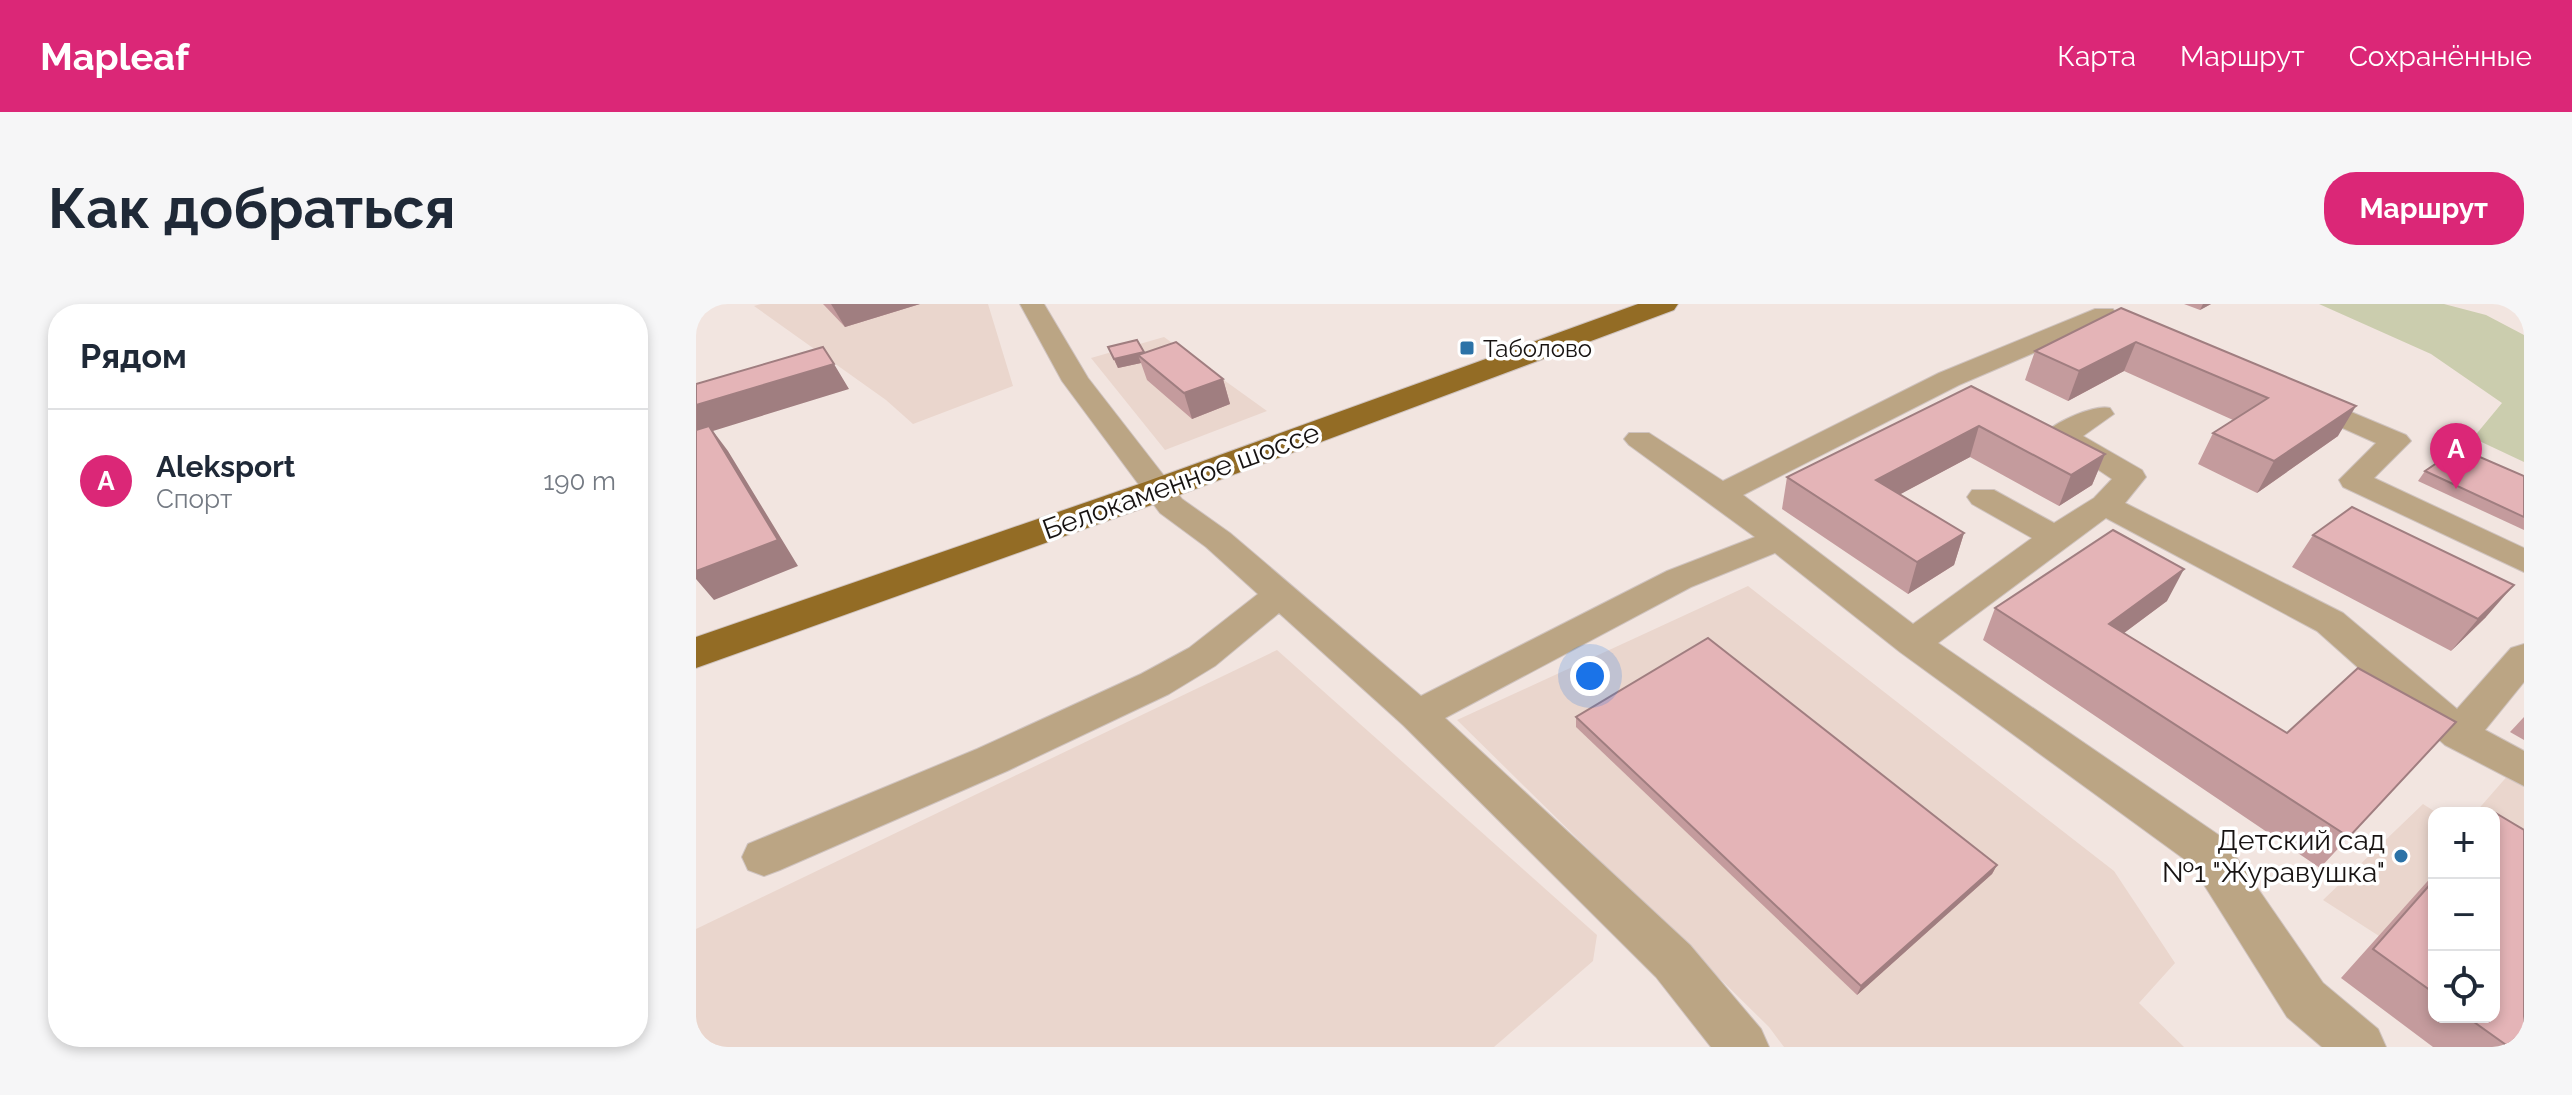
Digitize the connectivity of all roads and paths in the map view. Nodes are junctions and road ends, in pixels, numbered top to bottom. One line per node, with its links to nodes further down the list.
1 (1032, 304): 10 (street)
2 (1664, 304): 10 (main road, Белокаменное шоссе)
3 (2073, 304): 4 (street)
4 (2120, 314): 5 (street)
5 (1949, 379): 7 (street); 11 (street)
6 (2268, 385): 16 (street)
7 (1982, 395)
8 (2100, 414): 13 (street)
9 (1639, 439): 11 (street)
10 (1158, 490): 17 (street); 19 (main road, Белокаменное шоссе)
11 (1721, 494): 15 (street)
12 (1983, 497): 14 (street)
13 (2105, 505): 14 (street); 22 (street)
14 (2055, 537): 18 (street)
15 (1780, 539): 18 (street); 21 (street)
16 (2524, 561)
17 (1280, 594): 21 (street); 24 (street)
18 (1913, 643): 26 (street)
19 (696, 653)
20 (2524, 657): 22 (street)
21 (1417, 715): 25 (street)
22 (2459, 734): 23 (street)
23 (2524, 770)
24 (764, 857)
25 (1743, 1047)
26 (2360, 1047)

